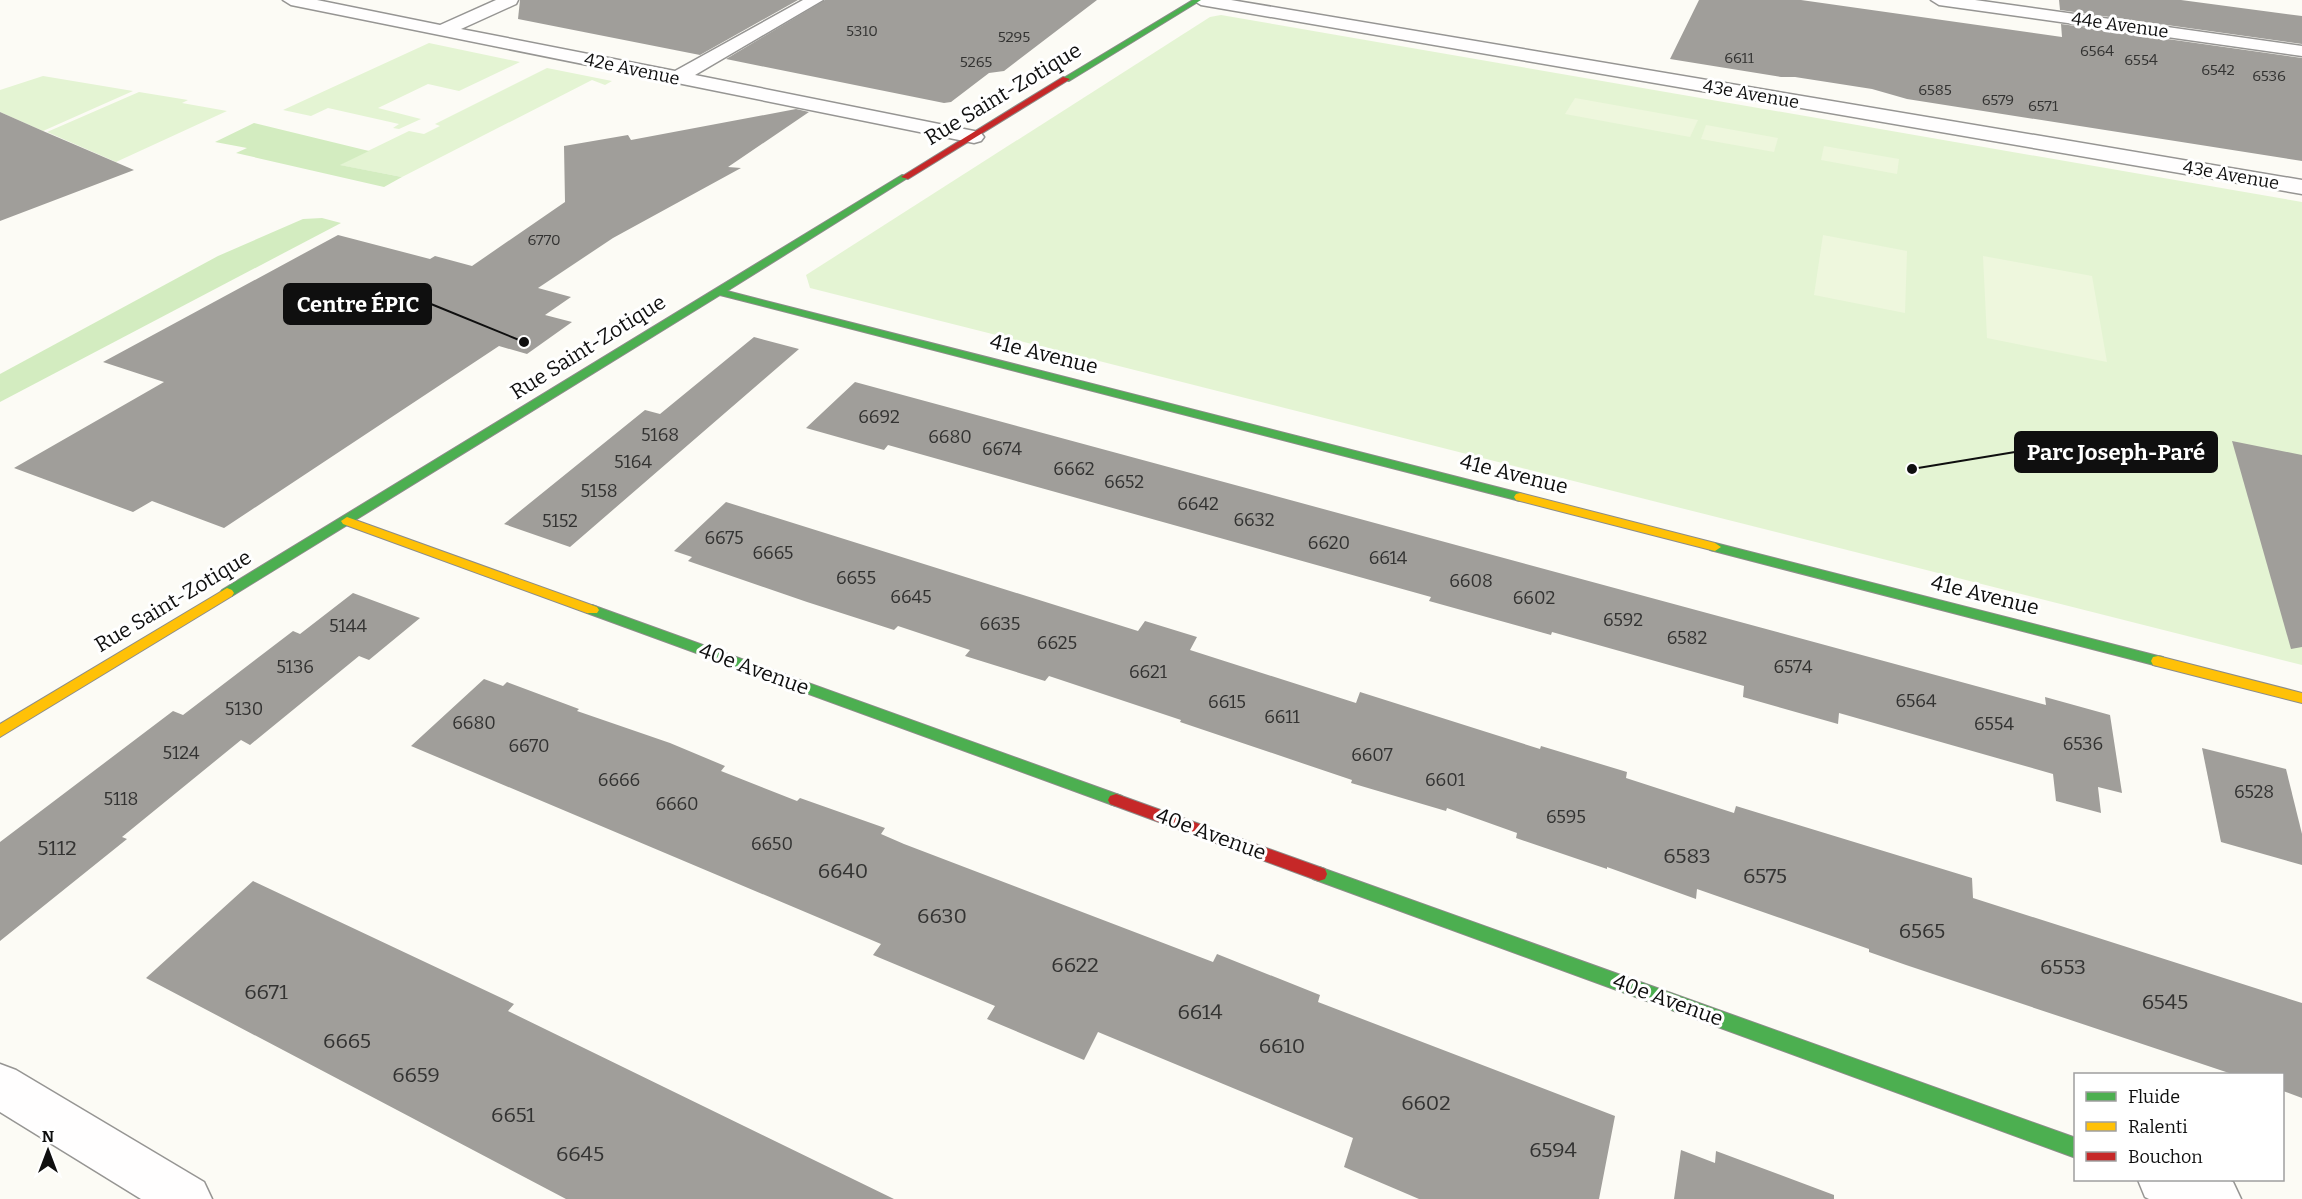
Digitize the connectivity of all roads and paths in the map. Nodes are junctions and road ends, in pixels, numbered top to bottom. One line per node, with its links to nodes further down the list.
1 (291, 0): 6 (street, 42e Avenue)
2 (510, 0): 6 (street)
3 (815, 0): 8 (street)
4 (1199, 0): 9 (street, Rue Saint-Zotique); 10 (street, 43e Avenue)
5 (1939, 0): 7 (street, 44e Avenue)
6 (443, 30): 8 (street, 42e Avenue)
7 (2302, 51)
8 (677, 78): 9 (street, 42e Avenue)
9 (974, 137): 11 (street, Rue Saint-Zotique)
10 (2302, 187)
11 (716, 291): 12 (street, Rue Saint-Zotique); 13 (street, 41e Avenue)
12 (347, 520): 14 (street, Rue Saint-Zotique); 16 (street, 40e Avenue)
13 (2302, 698)
14 (0, 730)
15 (0, 1086): 18 (street)
16 (2074, 1147)
17 (2167, 1181): 19 (street)
18 (187, 1199)
19 (2216, 1199)

